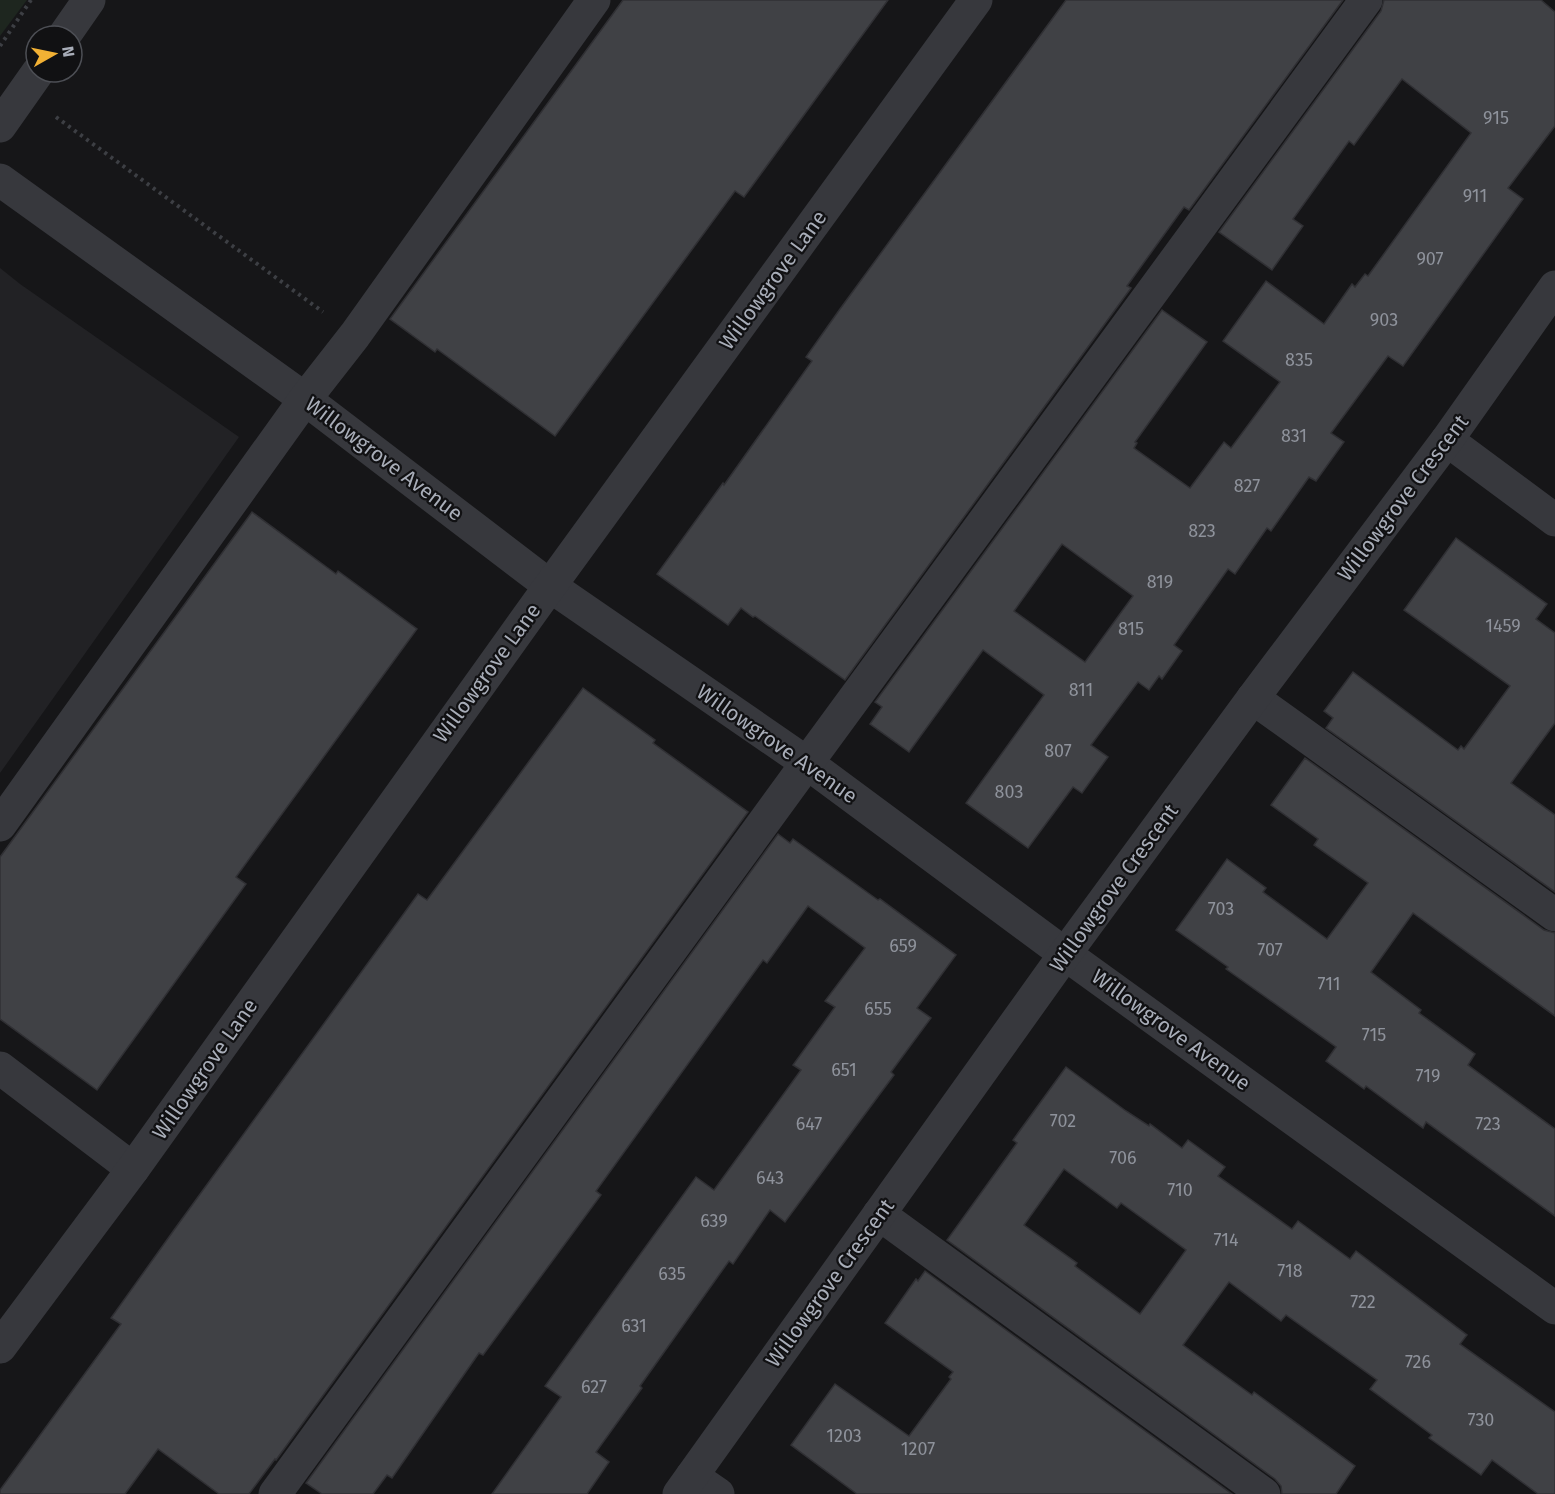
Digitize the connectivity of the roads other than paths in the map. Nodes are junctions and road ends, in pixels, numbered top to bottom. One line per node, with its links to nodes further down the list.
1 (89, 0): 5 (street)
2 (594, 0): 10 (street)
3 (976, 0): 13 (street, Willowgrove Lane)
4 (1366, 0): 15 (street)
5 (72, 24)
6 (30, 84): 7 (street)
7 (0, 126)
8 (0, 180): 10 (street, Willowgrove Avenue)
9 (1555, 287): 11 (street, Willowgrove Crescent)
10 (305, 399): 13 (street, Willowgrove Avenue); 16 (street)
11 (1447, 440): 12 (street); 14 (street, Willowgrove Crescent)
12 (1555, 520)
13 (550, 586): 15 (street, Willowgrove Avenue); 20 (street, Willowgrove Lane)
14 (1253, 698): 17 (street); 18 (street, Willowgrove Crescent)
15 (807, 763): 18 (street, Willowgrove Avenue); 25 (street)
16 (0, 825)
17 (1555, 915)
18 (1065, 954): 21 (street, Willowgrove Crescent); 22 (street, Willowgrove Avenue)
19 (0, 1068): 20 (street)
20 (133, 1169): 23 (street, Willowgrove Lane)
21 (879, 1214): 24 (street, Willowgrove Crescent); 26 (street)
22 (1555, 1308)
23 (0, 1347)
24 (696, 1488)
25 (275, 1494)
26 (1264, 1494)

